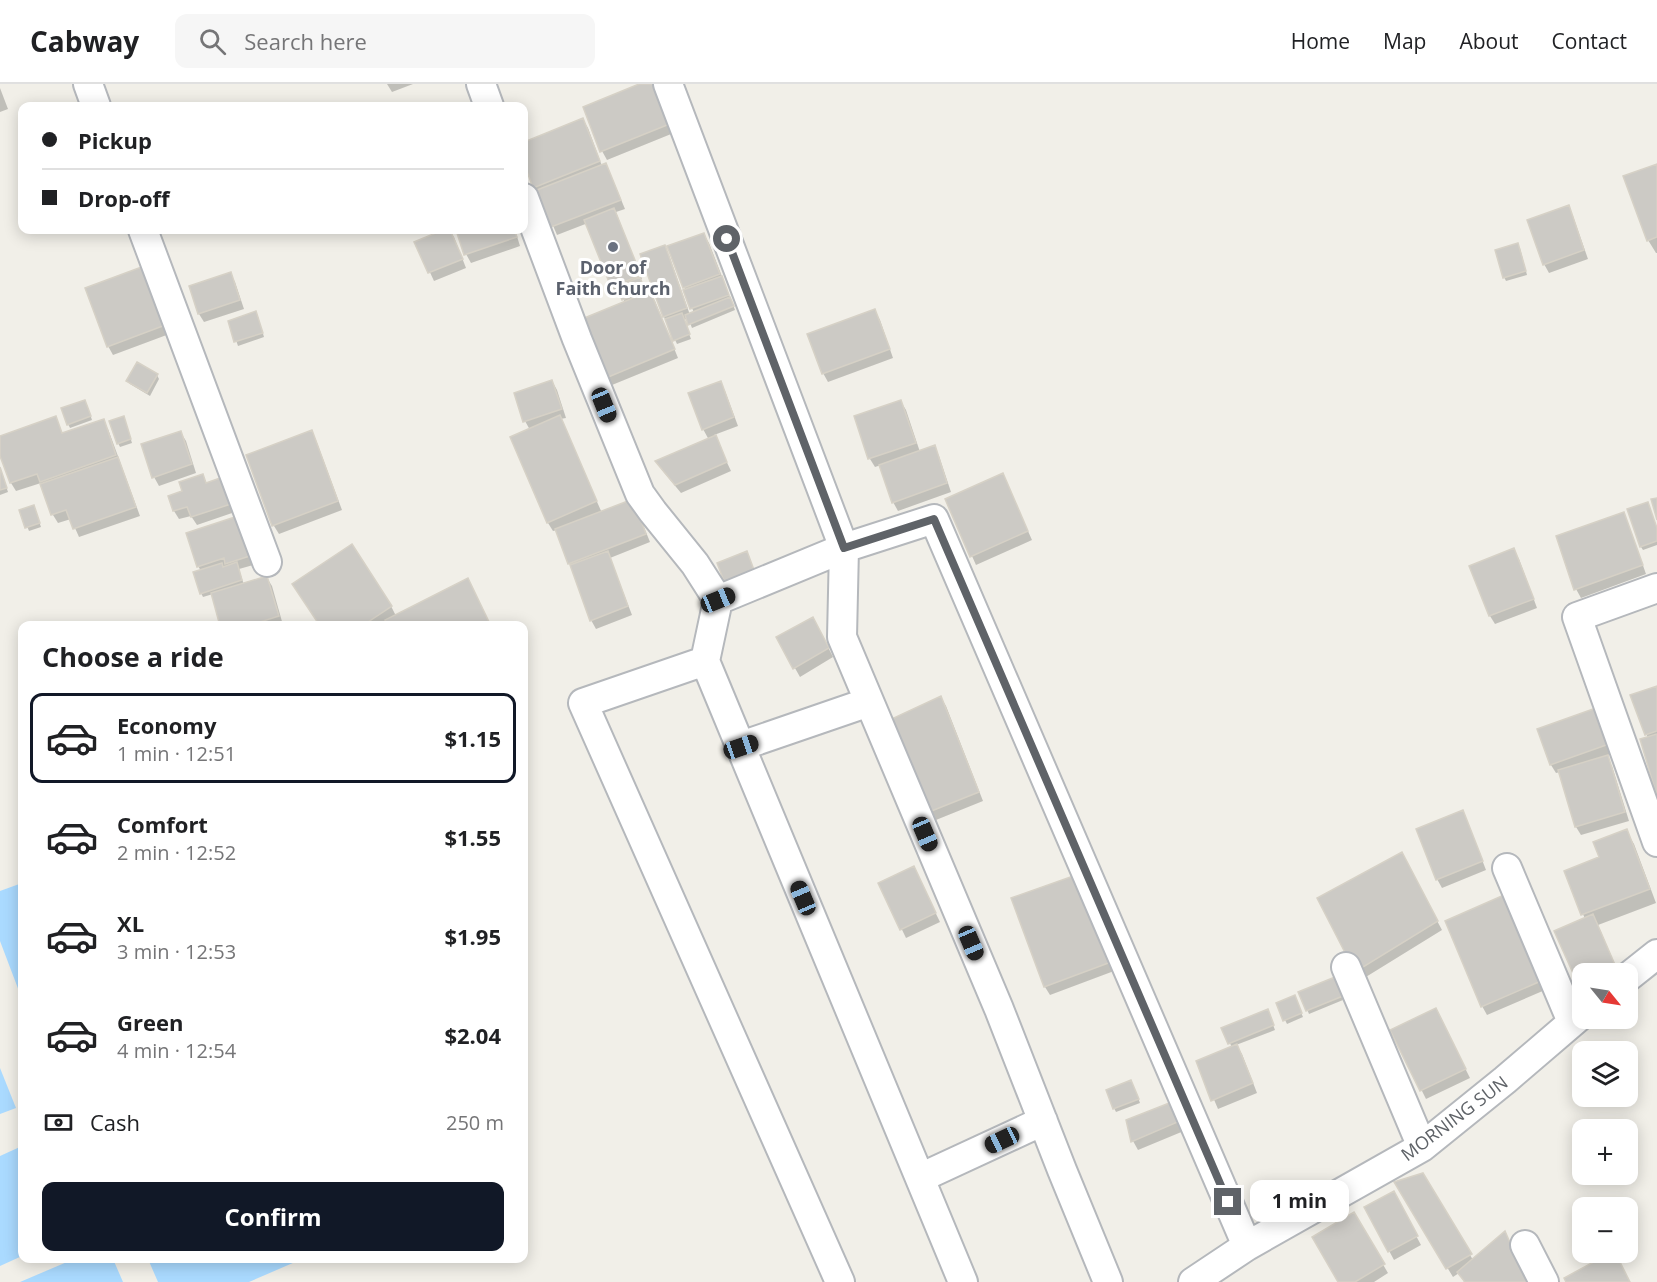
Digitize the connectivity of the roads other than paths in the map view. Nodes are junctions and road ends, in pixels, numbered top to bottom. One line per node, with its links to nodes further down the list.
1 (88, 84): 4 (street)
2 (480, 84): 5 (street)
3 (668, 84): 8 (street)
4 (95, 102)
5 (487, 102)
6 (528, 209): 11 (street)
7 (144, 234): 9 (street)
8 (844, 548): 11 (street); 13 (street); 26 (street)
9 (267, 562)
10 (1657, 588): 15 (street)
11 (718, 600): 12 (street)
12 (705, 661): 14 (street); 27 (street)
13 (869, 702): 14 (street); 22 (street)
14 (741, 747): 24 (street)
15 (1657, 842)
16 (1507, 868): 20 (street)
17 (1657, 954): 19 (street)
18 (1346, 967): 23 (street)
19 (1638, 970)
20 (1572, 1007)
21 (1572, 1022): 23 (street, MORNING SUN)
22 (1043, 1121): 24 (street); 29 (street)
23 (1422, 1147): 26 (street, MORNING SUN)
24 (920, 1178): 28 (street)
25 (1525, 1245): 31 (street)
26 (1247, 1246): 30 (street, MORNING SUN)
27 (840, 1282)
28 (963, 1282)
29 (1108, 1282)
30 (1193, 1282)
31 (1544, 1282)

